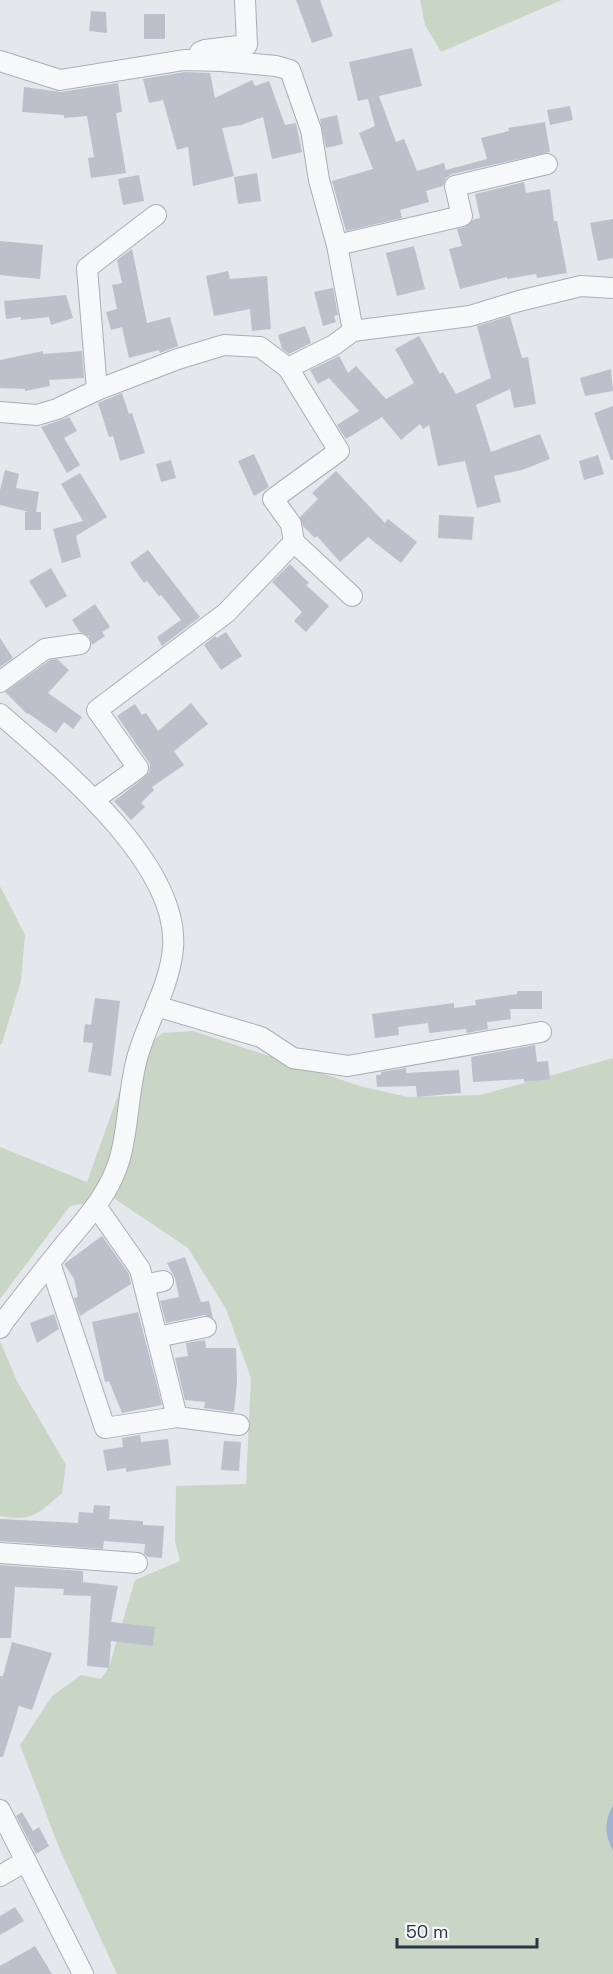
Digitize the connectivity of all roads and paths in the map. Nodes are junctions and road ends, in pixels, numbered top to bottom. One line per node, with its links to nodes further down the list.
1 (244, 0): 2 (street)
2 (184, 60): 3 (street); 6 (street)
3 (0, 61)
4 (547, 164): 6 (street)
5 (156, 215): 10 (street)
6 (338, 245): 8 (street)
7 (613, 288): 8 (street)
8 (353, 332): 9 (street)
9 (288, 368): 10 (street); 12 (street)
10 (97, 390): 11 (street)
11 (0, 412)
12 (294, 542): 13 (street); 17 (street)
13 (352, 596)
14 (80, 644): 15 (street)
15 (0, 682)
16 (0, 714): 17 (street)
17 (94, 799): 18 (street)
18 (156, 1006): 19 (street); 20 (street)
19 (541, 1032)
20 (96, 1206): 21 (street); 23 (street)
21 (50, 1263): 25 (street); 27 (street)
22 (164, 1281): 23 (street)
23 (144, 1285): 26 (street)
24 (206, 1327): 26 (street)
25 (0, 1328)
26 (157, 1337): 27 (street)
27 (177, 1417): 28 (street)
28 (239, 1425)
29 (0, 1553): 30 (street)
30 (137, 1563)
31 (0, 1810): 32 (street)
32 (26, 1861): 33 (street); 34 (street)
33 (0, 1876)
34 (83, 1974)

